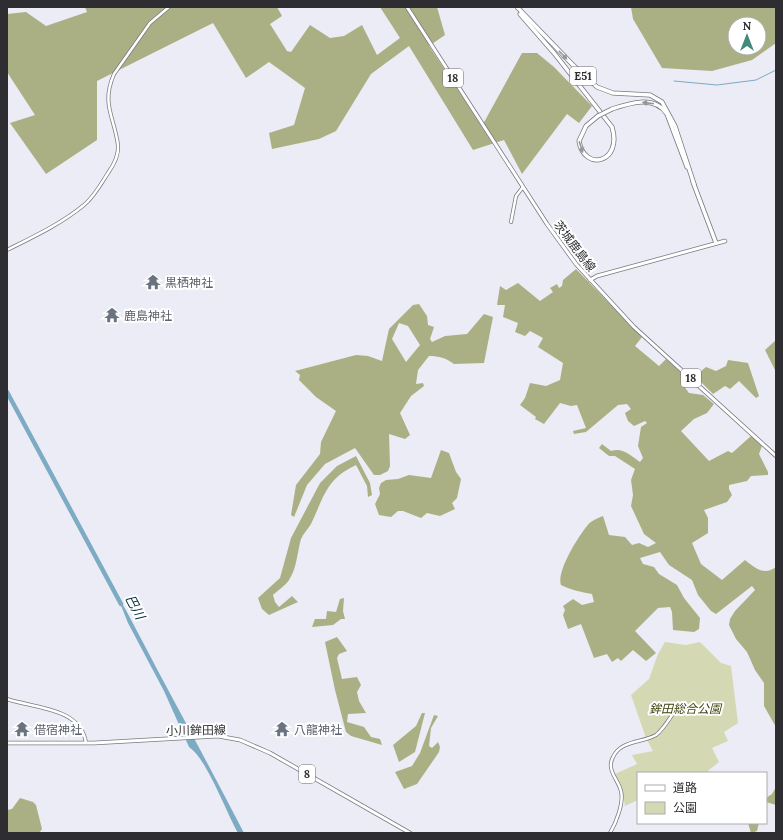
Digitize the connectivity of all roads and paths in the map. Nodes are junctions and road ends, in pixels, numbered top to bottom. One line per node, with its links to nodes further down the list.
1 (169, 7): 9 (street)
2 (407, 7): 5 (main road, 茨城鹿島線 / 18)
3 (516, 7): 4 (highway, E51, one-way to 4); 4 (highway, E51, one-way to 3, bridge)
4 (694, 184): 8 (highway)
5 (523, 187): 6 (street); 10 (main road, 茨城鹿島線 / 18)
6 (510, 222)
7 (725, 241): 8 (main road)
8 (716, 243): 10 (main road)
9 (7, 250)
10 (590, 280): 11 (main road, 茨城鹿島線 / 18)
11 (776, 456)
12 (7, 699): 15 (street)
13 (677, 708): 17 (street)
14 (7, 743): 15 (main road, 小川鉾田線 / 8)
15 (86, 743): 16 (main road, 小川鉾田線 / 8)
16 (410, 833)
17 (610, 833)

